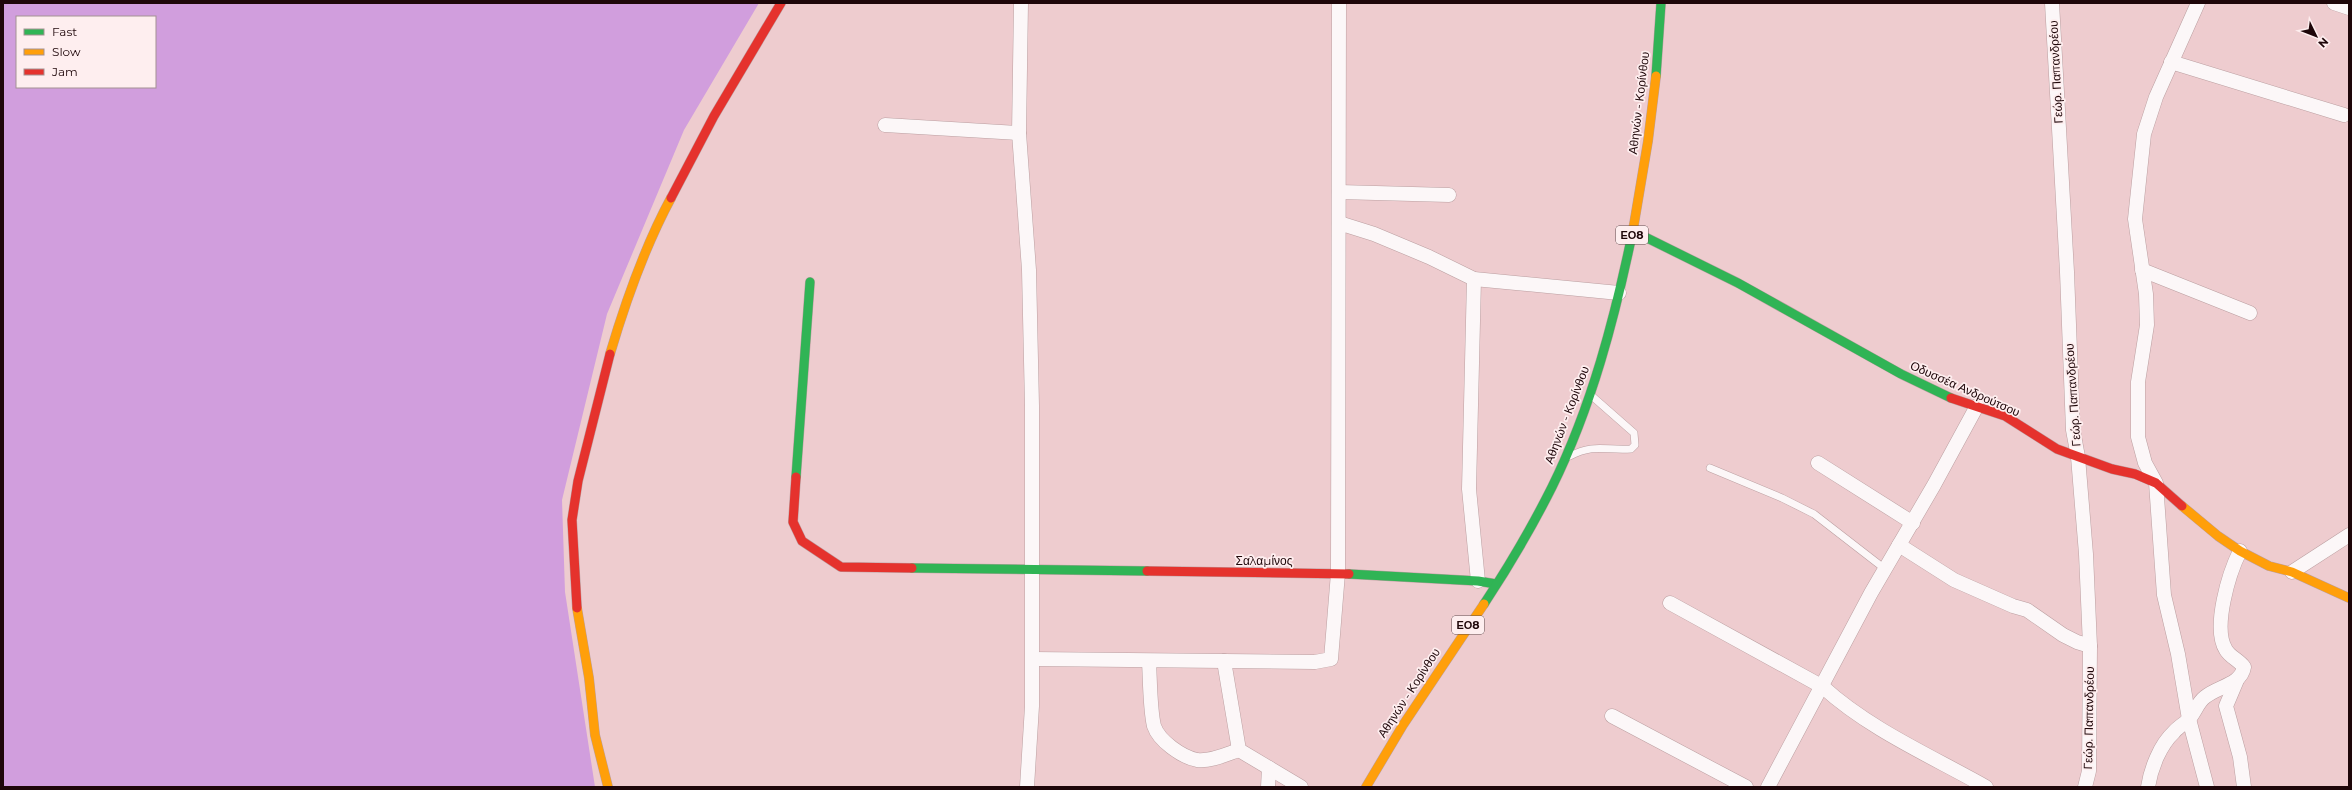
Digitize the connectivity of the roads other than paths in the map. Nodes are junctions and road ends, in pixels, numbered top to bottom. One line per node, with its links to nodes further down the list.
1 (780, 3): 51 (street)
2 (1021, 3): 12 (street)
3 (1339, 3): 13 (street)
4 (1661, 3): 16 (street, Αθηνών - Κορίνθου / ΕΟ8)
5 (2052, 3): 24 (street, Γεώρ. Παπανδρέου)
6 (2198, 3): 9 (street)
7 (2334, 3): 8 (street)
8 (2349, 8)
9 (2171, 62): 10 (street); 17 (street)
10 (2344, 115)
11 (886, 125): 12 (street)
12 (1019, 133): 34 (street)
13 (1339, 192): 14 (street); 15 (street)
14 (1449, 195)
15 (1339, 223): 18 (street); 36 (street)
16 (1633, 231): 20 (street, Αθηνών - Κορίνθου / ΕΟ8); 23 (street, Οδυσσέα Ανδρούτσου)
17 (2142, 270): 21 (street); 28 (street)
18 (1474, 279): 20 (street); 37 (street)
19 (810, 282): 34 (street, Σαλαμίνος)
20 (1619, 293): 22 (street, Αθηνών - Κορίνθου / ΕΟ8)
21 (2250, 313)
22 (1589, 392): 25 (street, Αθηνών - Κορίνθου / ΕΟ8); 25 (lane)
23 (1977, 406): 24 (street, Οδυσσέα Ανδρούτσου); 29 (street)
24 (2078, 457): 28 (street, Οδυσσέα Ανδρούτσου); 41 (street, Γεώρ. Παπανδρέου)
25 (1564, 459): 38 (street, Αθηνών - Κορίνθου / ΕΟ8)
26 (1818, 463): 29 (street)
27 (1710, 468): 33 (lane)
28 (2156, 484): 32 (street, Οδυσσέα Ανδρούτσου); 48 (street)
29 (1913, 523): 31 (street)
30 (2349, 534): 35 (street)
31 (1899, 546): 33 (street); 41 (street)
32 (2240, 551): 35 (street, Οδυσσέα Ανδρούτσου); 45 (street)
33 (1885, 569): 46 (street)
34 (1032, 570): 36 (street, Σαλαμίνος); 42 (street)
35 (2292, 572): 39 (street, Οδυσσέα Ανδρούτσου)
36 (1338, 573): 37 (street, Σαλαμίνος); 44 (street)
37 (1478, 581): 38 (street, Σαλαμίνος)
38 (1496, 584): 55 (street, Αθηνών - Κορίνθου / ΕΟ8)
39 (2349, 598)
40 (1670, 602): 46 (street)
41 (2090, 646): 59 (street, Γεώρ. Παπανδρέου)
42 (1033, 659): 43 (street); 52 (street)
43 (1149, 661): 44 (street); 49 (street)
44 (1224, 661): 49 (street)
45 (2237, 680): 48 (street); 62 (street)
46 (1823, 686): 57 (street); 58 (street)
47 (1612, 716): 56 (street)
48 (2189, 719): 60 (street); 61 (street)
49 (1239, 750): 50 (street)
50 (1269, 768): 53 (street); 54 (street)
51 (608, 787)
52 (1027, 787)
53 (1268, 787)
54 (1301, 787)
55 (1366, 787)
56 (1746, 787)
57 (1768, 787)
58 (1986, 787)
59 (2085, 787)
60 (2148, 787)
61 (2207, 787)
62 (2244, 787)

